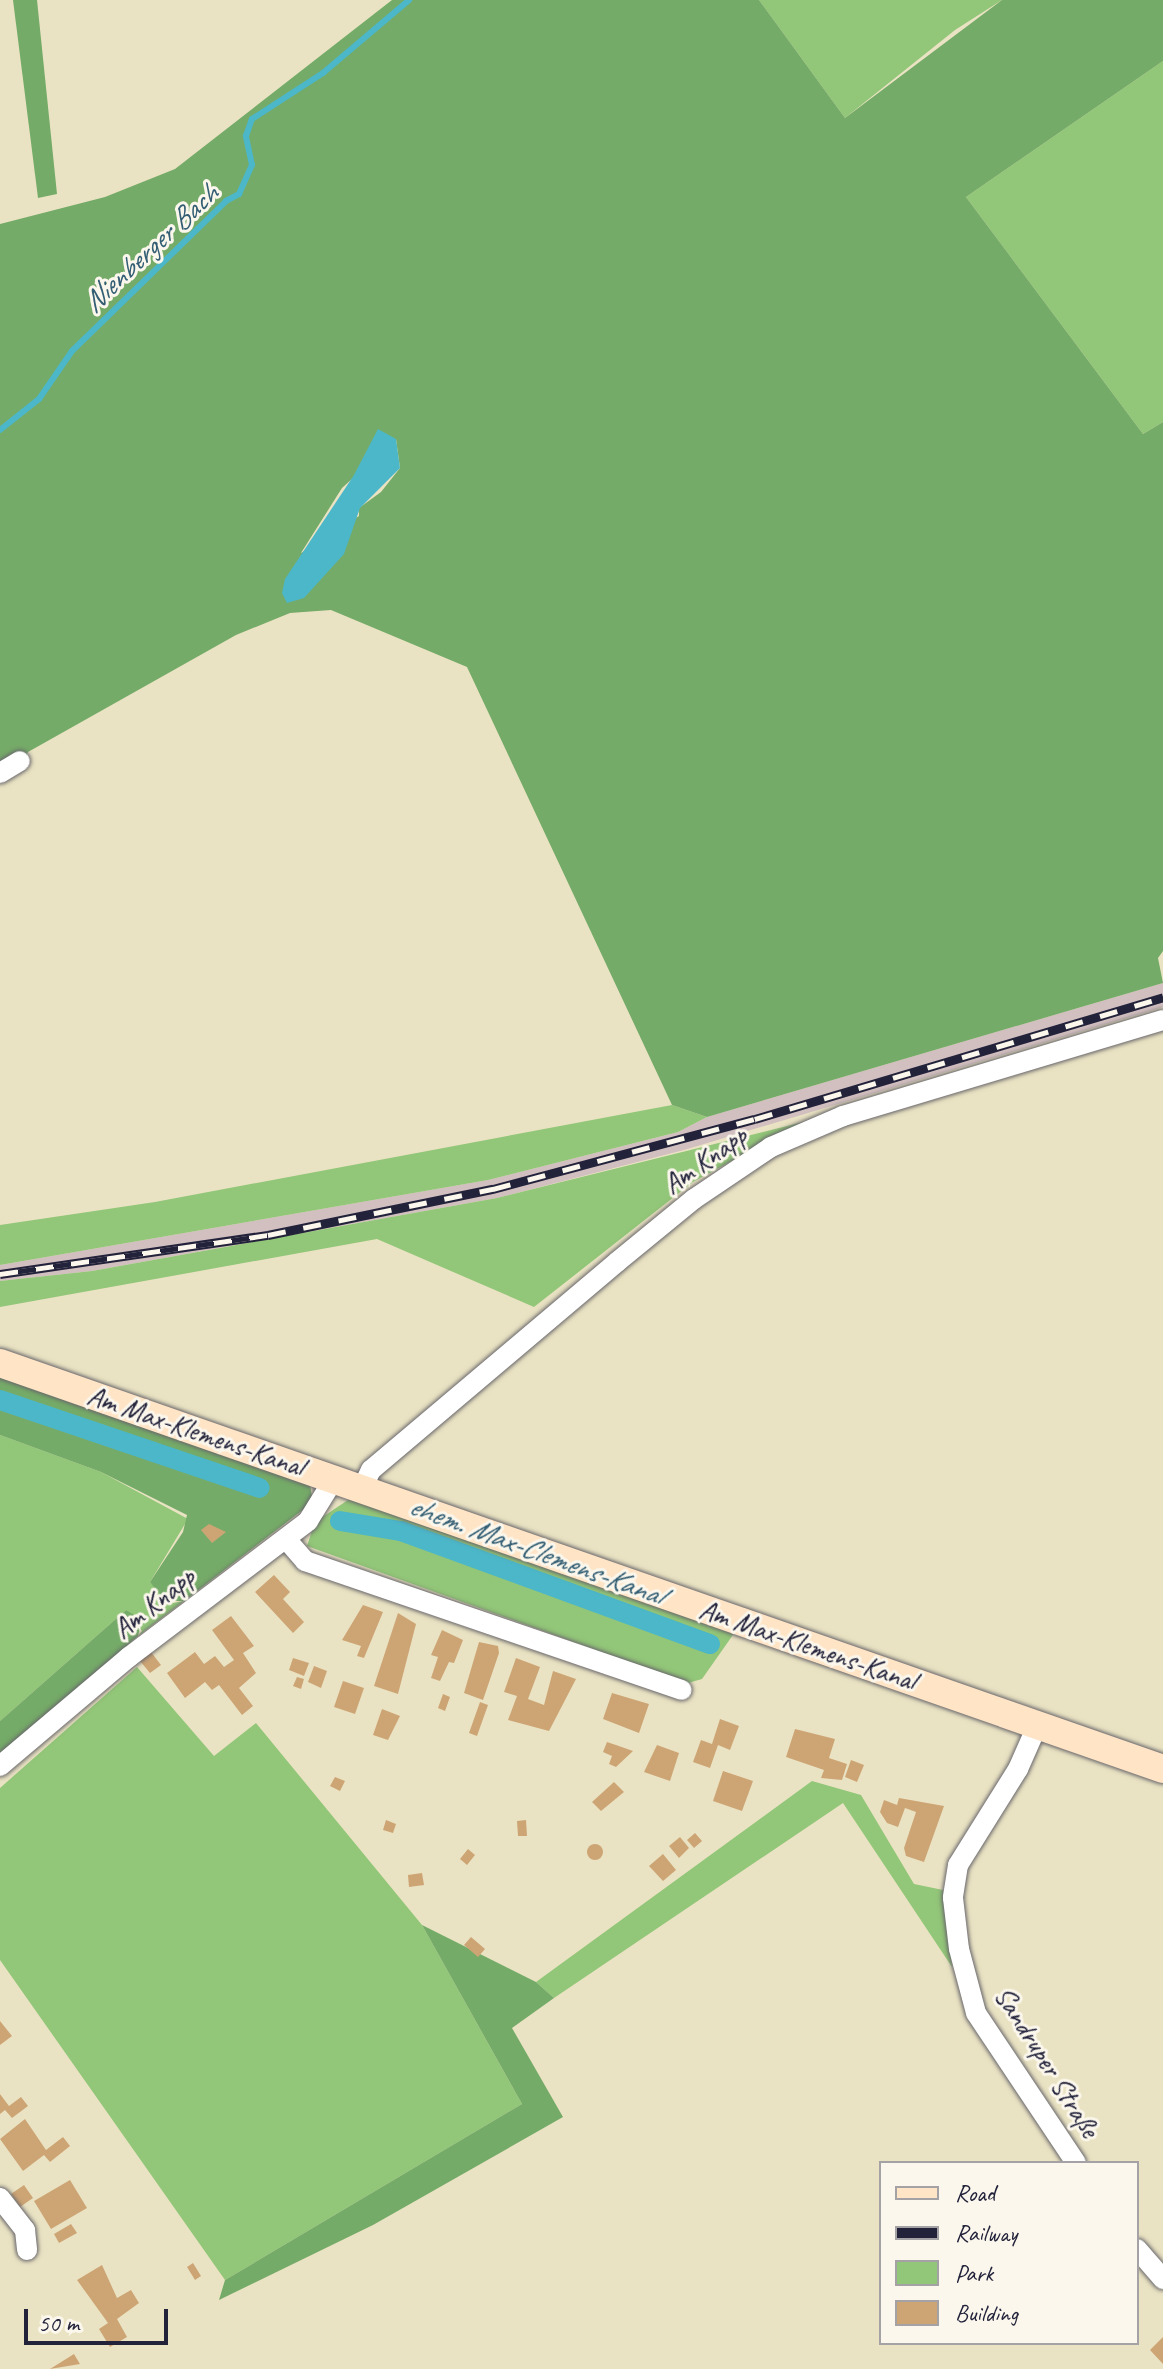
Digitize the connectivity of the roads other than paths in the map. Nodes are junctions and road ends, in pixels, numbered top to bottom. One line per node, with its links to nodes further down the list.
1 (20, 761): 2 (street)
2 (0, 773)
3 (1163, 1020): 6 (street, Am Knapp)
4 (0, 1363): 5 (main road, Am Max-Klemens-Kanal)
5 (334, 1479): 6 (main road, Am Max-Klemens-Kanal); 7 (street, Am Knapp)
6 (362, 1489): 9 (main road, Am Max-Klemens-Kanal)
7 (286, 1539): 8 (street); 10 (street, Am Knapp)
8 (682, 1690)
9 (1037, 1726): 11 (main road, Am Max-Klemens-Kanal); 12 (street, Sandruper Straße)
10 (0, 1766)
11 (1163, 1769)
12 (1075, 2161)
13 (0, 2198): 14 (street)
14 (27, 2250)
15 (1139, 2251): 16 (street)
16 (1163, 2279)

